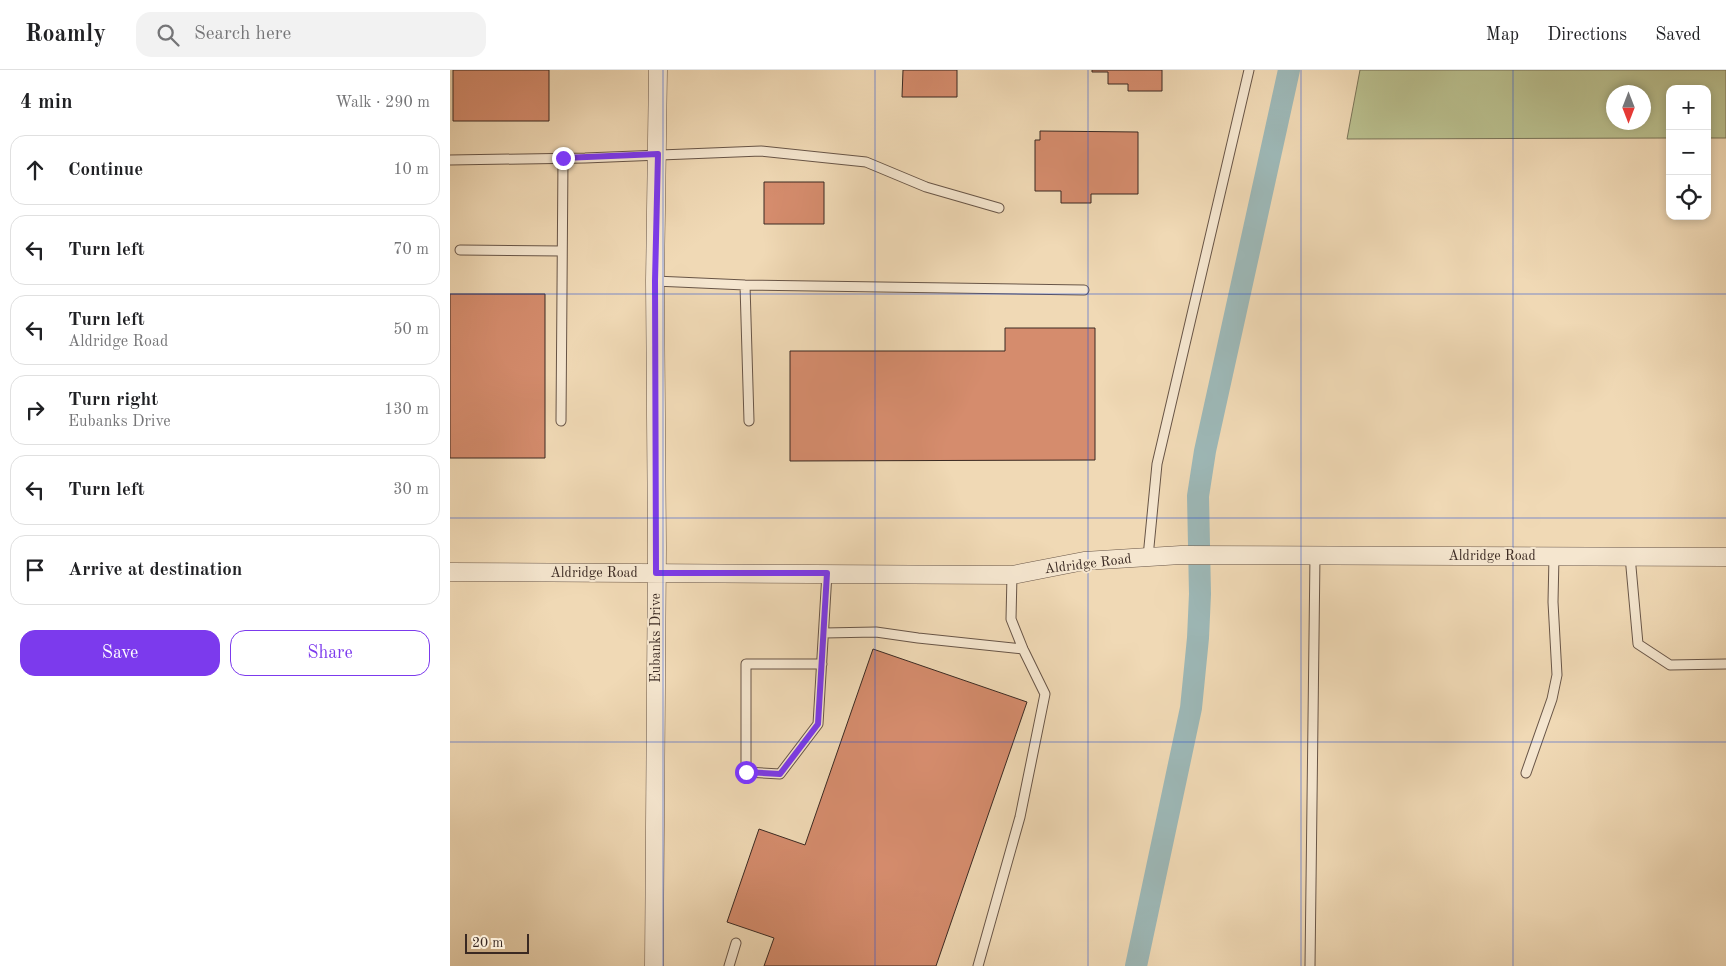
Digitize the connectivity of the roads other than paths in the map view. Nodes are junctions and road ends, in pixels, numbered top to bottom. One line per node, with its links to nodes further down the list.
1 (658, 70): 3 (street, Eubanks Drive)
2 (1249, 70): 17 (lane)
3 (658, 154): 4 (lane); 6 (lane); 9 (street, Eubanks Drive)
4 (563, 158): 5 (lane); 8 (lane)
5 (450, 160)
6 (1000, 208)
7 (460, 250): 8 (lane)
8 (562, 251): 12 (lane)
9 (655, 281): 10 (lane); 20 (street, Eubanks Drive)
10 (745, 284): 11 (lane); 13 (lane)
11 (1084, 290)
12 (561, 420)
13 (749, 421)
14 (1315, 555): 15 (street, Aldridge Road); 17 (street, Aldridge Road); 32 (lane)
15 (1554, 556): 16 (street, Aldridge Road); 27 (lane)
16 (1630, 556): 18 (street, Aldridge Road); 26 (lane)
17 (1148, 557): 22 (street, Aldridge Road)
18 (1726, 557)
19 (450, 572): 20 (street, Aldridge Road)
20 (656, 573): 21 (street, Aldridge Road); 29 (street, Eubanks Drive)
21 (827, 573): 22 (street, Aldridge Road); 23 (lane)
22 (1012, 575): 24 (lane)
23 (824, 633): 24 (lane); 25 (lane)
24 (1023, 649): 31 (lane)
25 (822, 664): 25 (lane)
26 (1726, 664)
27 (1526, 773)
28 (736, 943): 30 (lane)
29 (654, 966)
30 (729, 966)
31 (978, 966)
32 (1310, 966)

